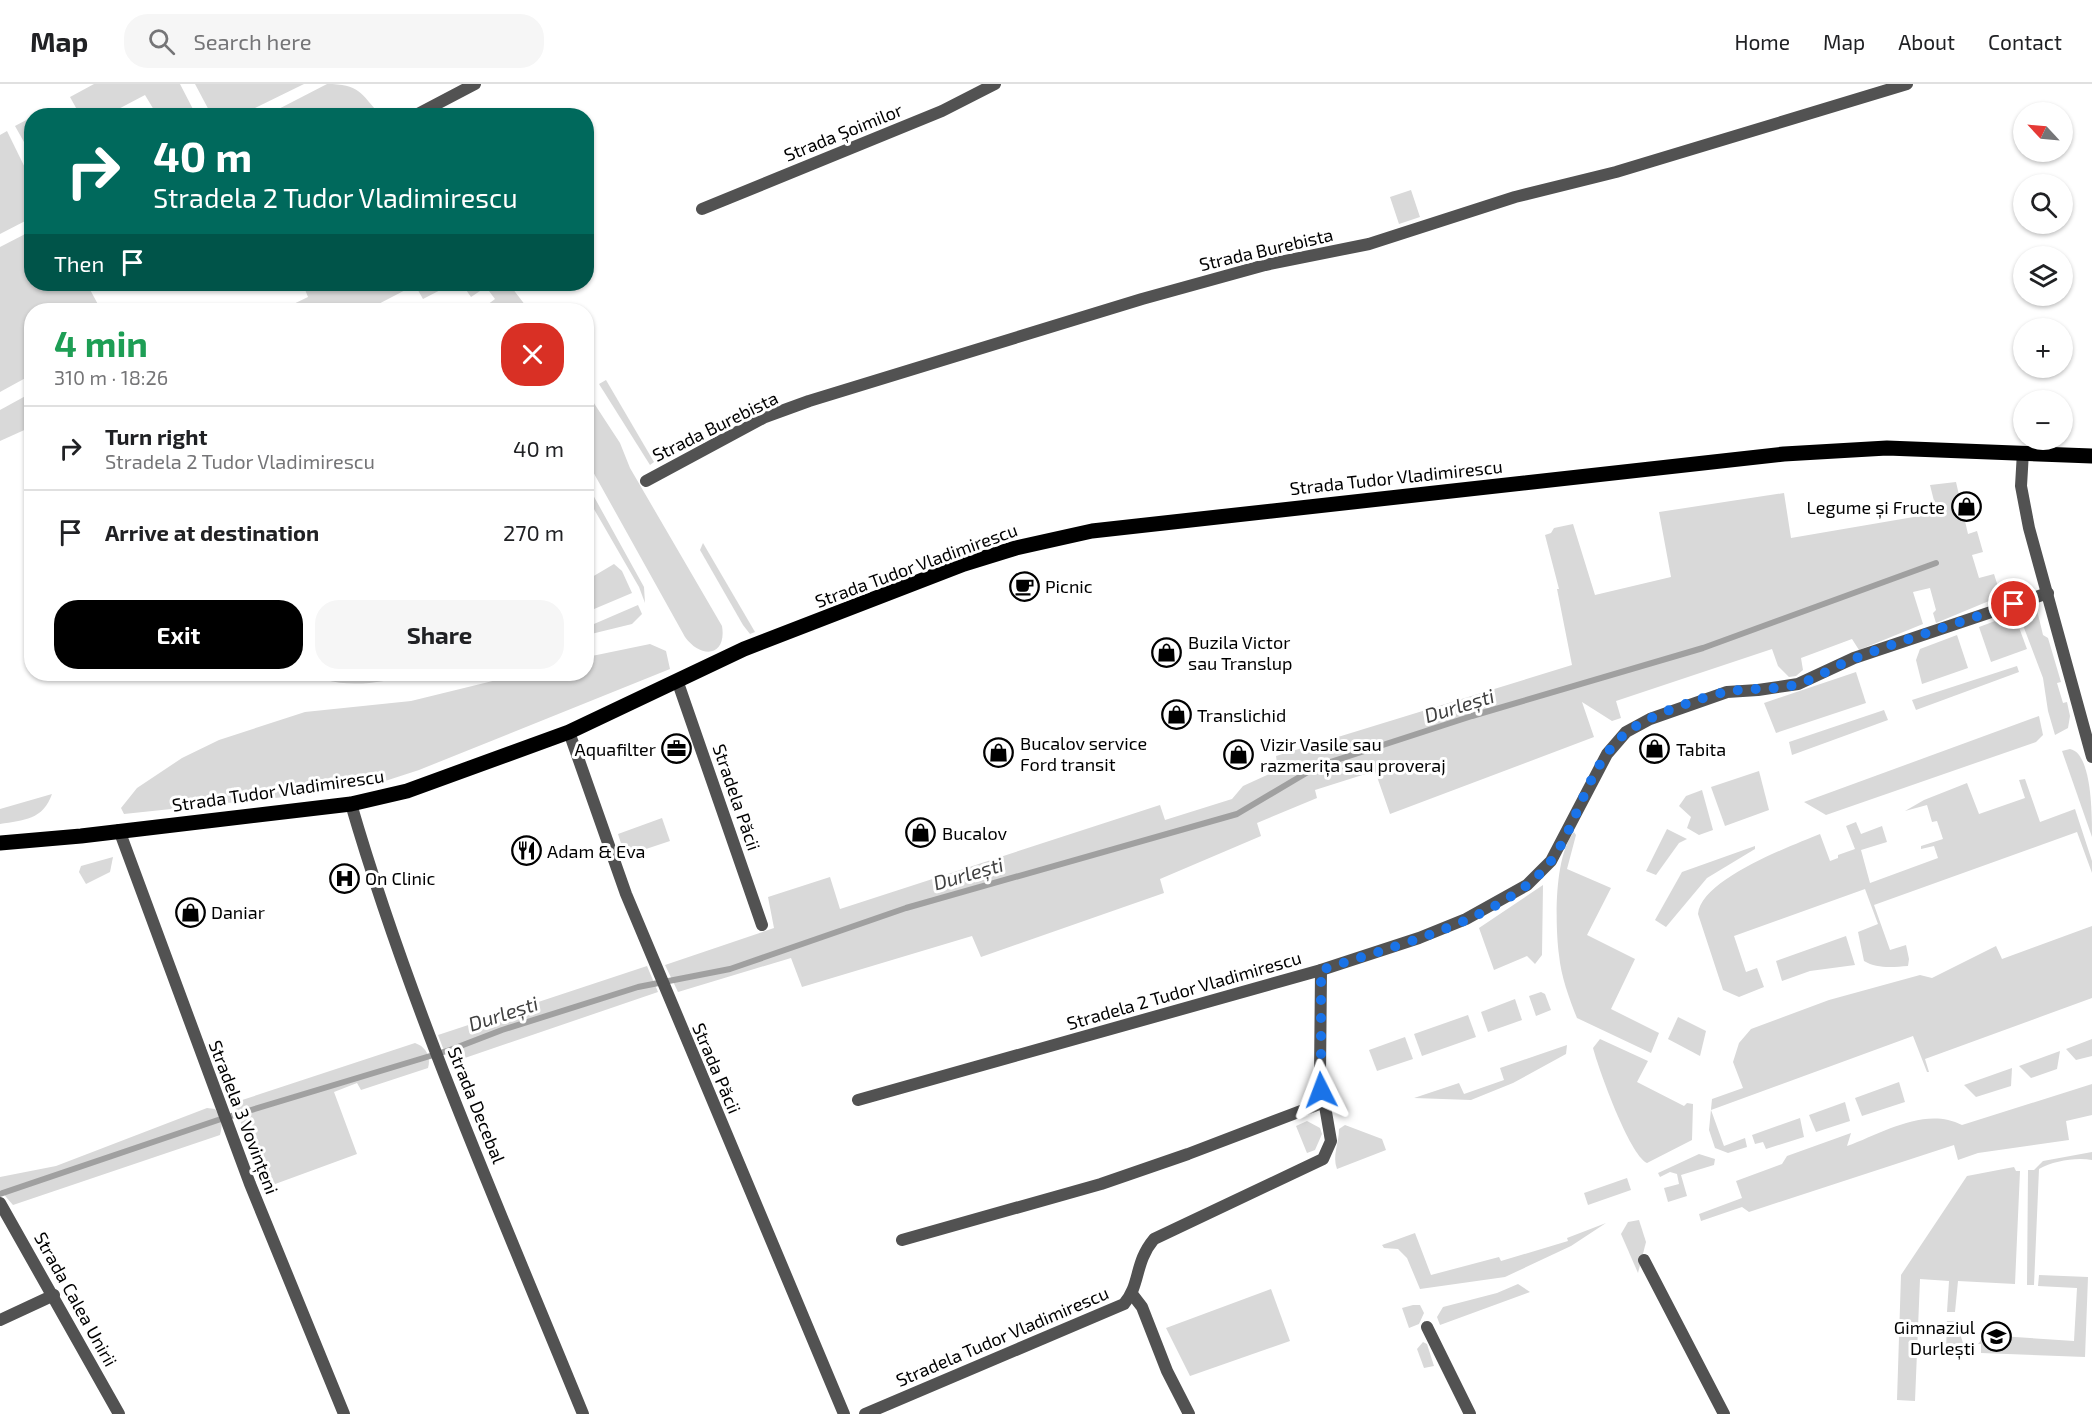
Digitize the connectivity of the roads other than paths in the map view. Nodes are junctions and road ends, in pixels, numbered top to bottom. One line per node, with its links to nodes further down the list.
1 (475, 84): 4 (street)
2 (995, 84): 5 (street, Strada Șoimilor)
3 (1907, 84): 8 (street, Strada Burebista)
4 (429, 108)
5 (702, 209)
6 (2023, 452): 7 (main road, Strada Tudor Vladimirescu); 9 (street); 10 (main road, Strada Tudor Vladimirescu)
7 (2092, 456)
8 (646, 481)
9 (2048, 593): 12 (street); 17 (street, Stradela 2 Tudor Vladimirescu)
10 (677, 680): 11 (main road, Strada Tudor Vladimirescu); 16 (street, Stradela Păcii)
11 (569, 732): 13 (main road, Strada Tudor Vladimirescu); 30 (street, Strada Păcii)
12 (2092, 757)
13 (351, 804): 14 (main road, Strada Tudor Vladimirescu); 29 (street, Strada Decebal)
14 (118, 830): 15 (main road, Strada Tudor Vladimirescu); 28 (street, Stradela 3 Vovințeni)
15 (0, 843)
16 (762, 926)
17 (1321, 970): 18 (street, Stradela 2 Tudor Vladimirescu); 19 (street, Stradela Tudor Vladimirescu)
18 (858, 1100)
19 (1322, 1103): 21 (street); 23 (street, Stradela Tudor Vladimirescu)
20 (0, 1203): 24 (street, Strada Calea Unirii)
21 (902, 1240)
22 (1644, 1260): 34 (street)
23 (1132, 1294): 31 (street, Stradela Tudor Vladimirescu); 32 (street)
24 (54, 1295): 25 (street); 27 (street, Strada Calea Unirii)
25 (0, 1320)
26 (1427, 1327): 33 (street)
27 (119, 1414)
28 (344, 1414)
29 (583, 1414)
30 (844, 1414)
31 (865, 1414)
32 (1189, 1414)
33 (1470, 1414)
34 (1724, 1414)

